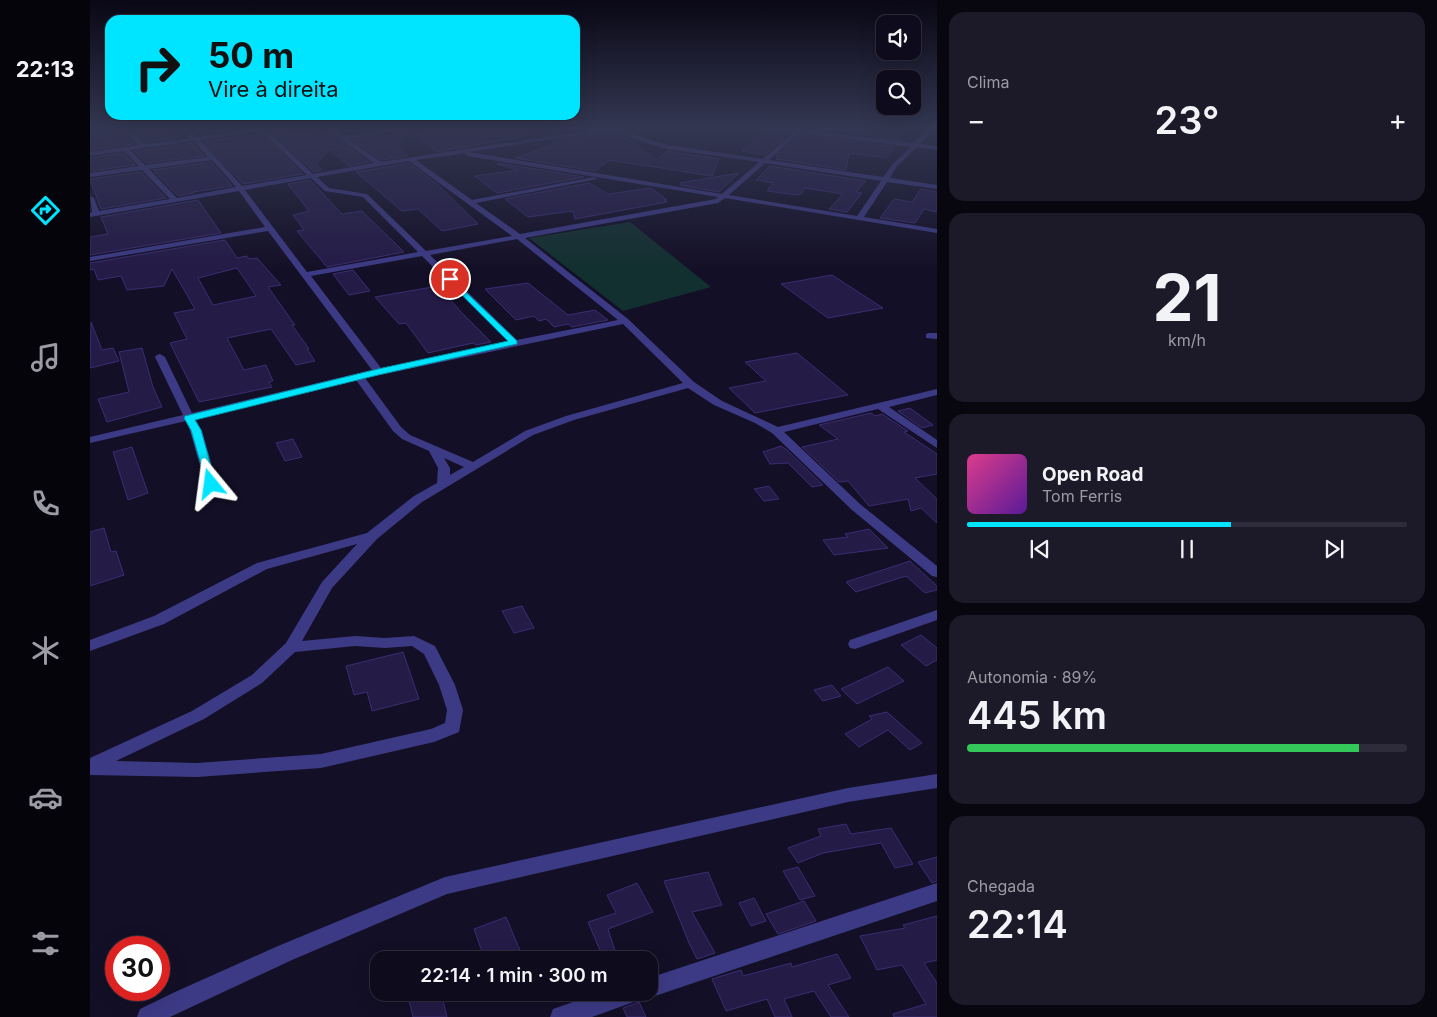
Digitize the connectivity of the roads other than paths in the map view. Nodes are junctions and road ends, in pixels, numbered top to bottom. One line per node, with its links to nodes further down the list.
1 (150, 175): 16 (street)
2 (229, 175): 13 (street)
3 (315, 175): 9 (street)
4 (433, 175): 17 (street)
5 (588, 175): 10 (street)
6 (748, 175): 14 (street)
7 (857, 175): 11 (street)
8 (888, 175): 11 (street)
9 (312, 176): 13 (street); 23 (street)
10 (602, 178): 14 (street); 17 (street)
11 (884, 180): 12 (street); 19 (street)
12 (937, 187)
13 (241, 189): 16 (street); 20 (street)
14 (725, 196): 19 (street); 22 (street)
15 (90, 198): 18 (street)
16 (176, 201): 18 (street)
17 (471, 202): 22 (street)
18 (93, 214)
19 (859, 218): 21 (street)
20 (271, 228): 24 (street); 25 (street)
21 (937, 232)
22 (519, 238): 23 (street); 26 (street)
23 (425, 254): 25 (street); 27 (street)
24 (90, 259)
25 (304, 275): 29 (street)
26 (625, 321): 27 (street); 31 (street)
27 (514, 343): 29 (street)
28 (160, 357): 34 (street)
29 (378, 372): 30 (street)
30 (359, 377): 34 (street); 38 (street)
31 (690, 384): 35 (street); 39 (street)
32 (937, 392): 33 (street)
33 (879, 405): 35 (street); 37 (street)
34 (189, 418): 36 (street); 40 (street)
35 (776, 432): 43 (street)
36 (90, 440)
37 (937, 445)
38 (434, 449): 39 (street); 41 (street)
39 (473, 466): 41 (street)
40 (211, 484)
41 (443, 484): 42 (street)
42 (372, 536): 46 (street); 47 (street)
43 (937, 573)
44 (937, 614): 45 (street)
45 (855, 644)
46 (90, 646)
47 (291, 647): 48 (street); 48 (street)
48 (90, 767)
49 (937, 781): 53 (street)
50 (937, 892): 51 (street)
51 (658, 985)
52 (608, 1001): 54 (street)
53 (148, 1017)
54 (561, 1017)

